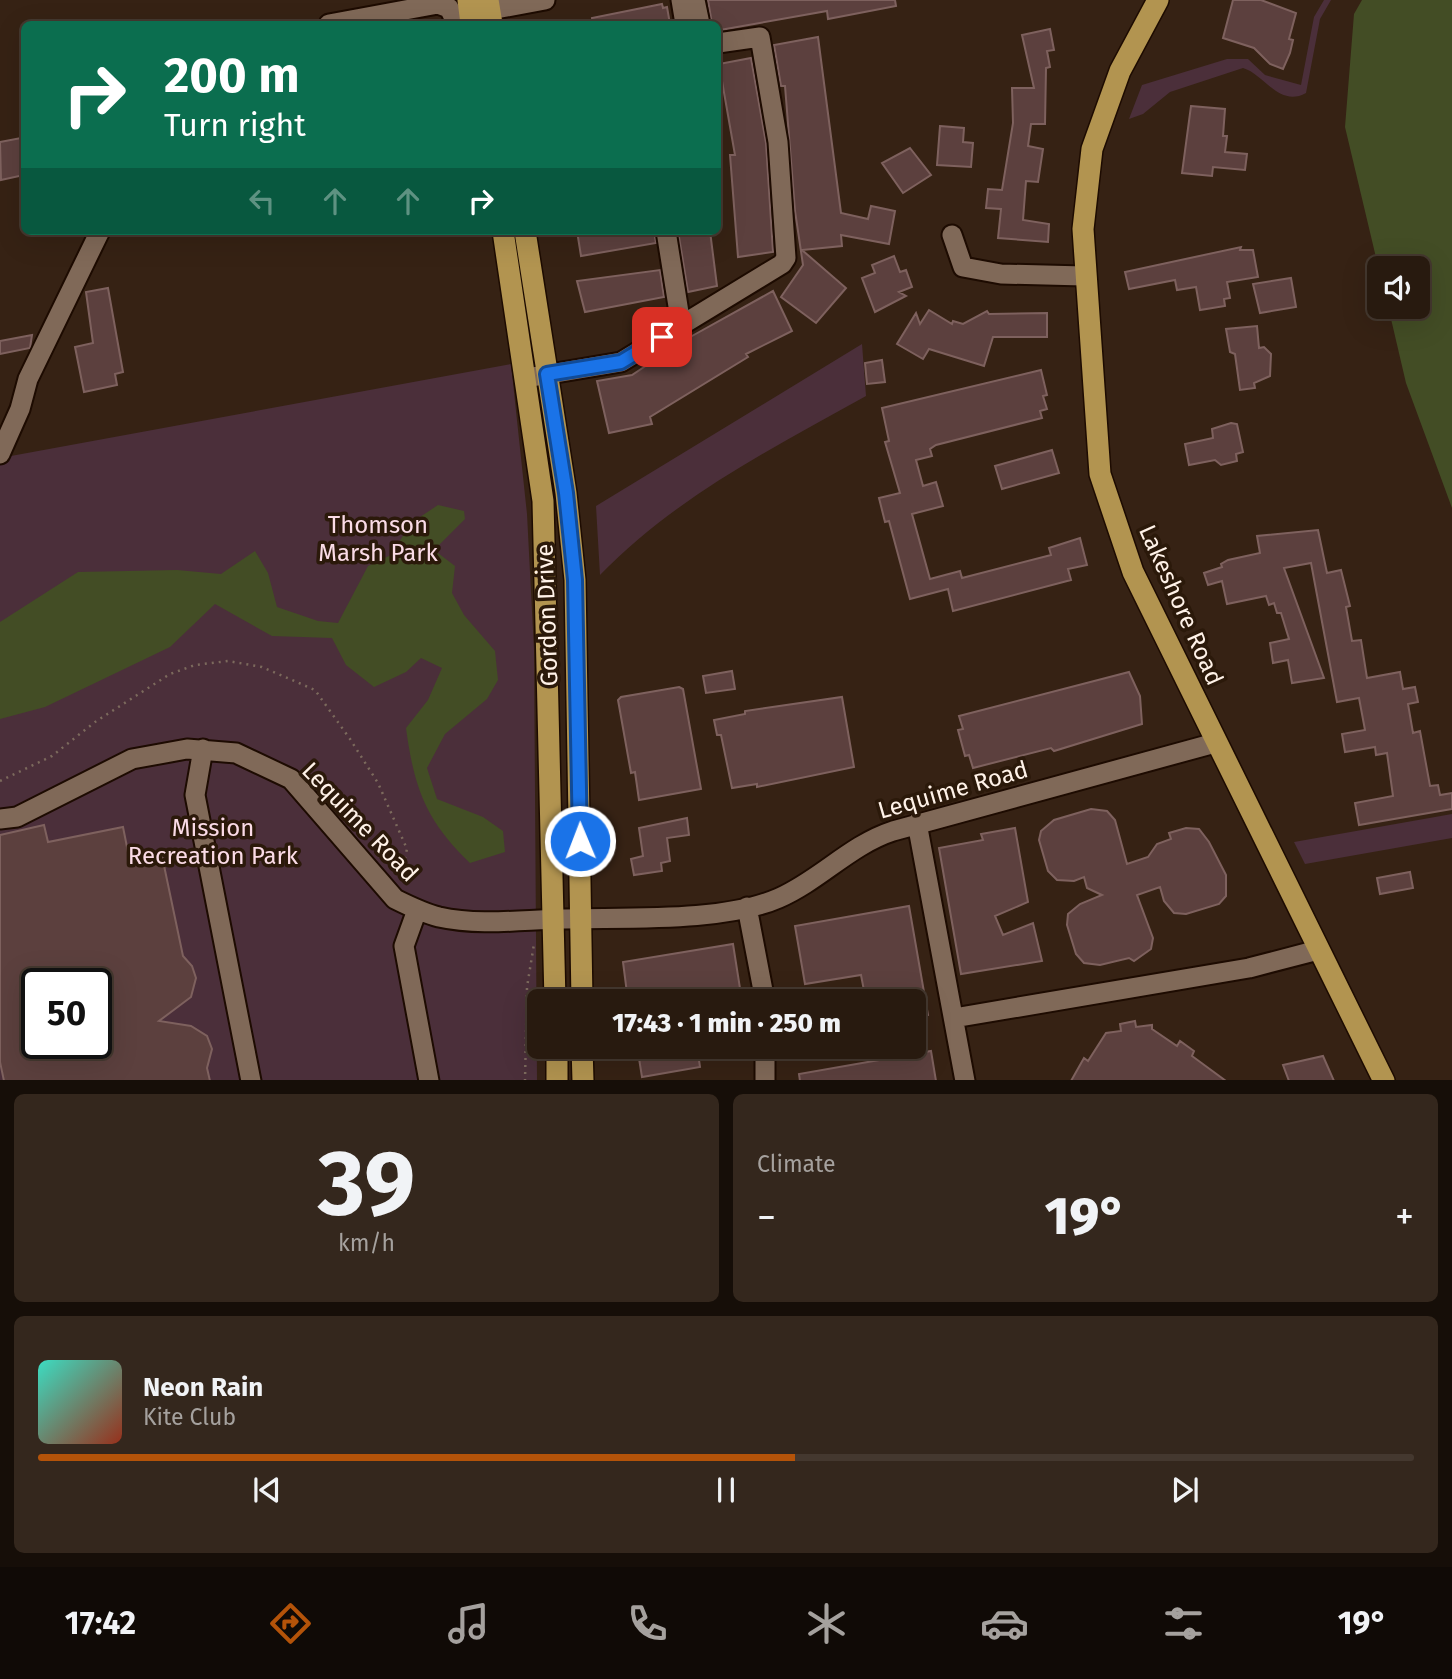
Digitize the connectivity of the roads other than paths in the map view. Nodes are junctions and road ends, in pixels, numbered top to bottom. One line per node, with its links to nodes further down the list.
1 (545, 0): 5 (street)
2 (681, 0): 7 (street)
3 (695, 0): 8 (street)
4 (1158, 0): 15 (main road, Lakeshore Road)
5 (473, 14): 6 (street)
6 (346, 21)
7 (684, 21)
8 (699, 21)
9 (721, 43): 16 (street)
10 (98, 235): 19 (street)
11 (504, 235): 18 (main road, Gordon Drive)
12 (526, 235): 17 (main road, Gordon Drive)
13 (667, 235): 16 (street)
14 (952, 235): 15 (street)
15 (1084, 276): 20 (main road, Lakeshore Road)
16 (681, 325): 17 (street)
17 (547, 374): 18 (street); 26 (main road, Gordon Drive)
18 (525, 378): 27 (main road, Gordon Drive)
19 (0, 454)
20 (1215, 743): 23 (street, Lequime Road); 28 (main road, Lakeshore Road)
21 (203, 749): 22 (street, Lequime Road); 25 (street, Lequime Road); 36 (street)
22 (0, 819)
23 (917, 823): 24 (street, Lequime Road); 32 (street)
24 (747, 907): 26 (street, Lequime Road); 31 (street)
25 (417, 910): 27 (street, Lequime Road); 37 (street)
26 (581, 918): 27 (street, Lequime Road); 30 (main road, Gordon Drive)
27 (543, 920): 29 (main road, Gordon Drive)
28 (1318, 950): 32 (street); 42 (main road, Lakeshore Road)
29 (553, 989)
30 (582, 989)
31 (763, 989)
32 (954, 1018): 41 (street)
33 (556, 1059): 38 (main road)
34 (582, 1059): 39 (main road)
35 (765, 1059): 40 (street)
36 (251, 1080)
37 (429, 1080)
38 (557, 1080)
39 (583, 1080)
40 (765, 1080)
41 (965, 1080)
42 (1384, 1080)

